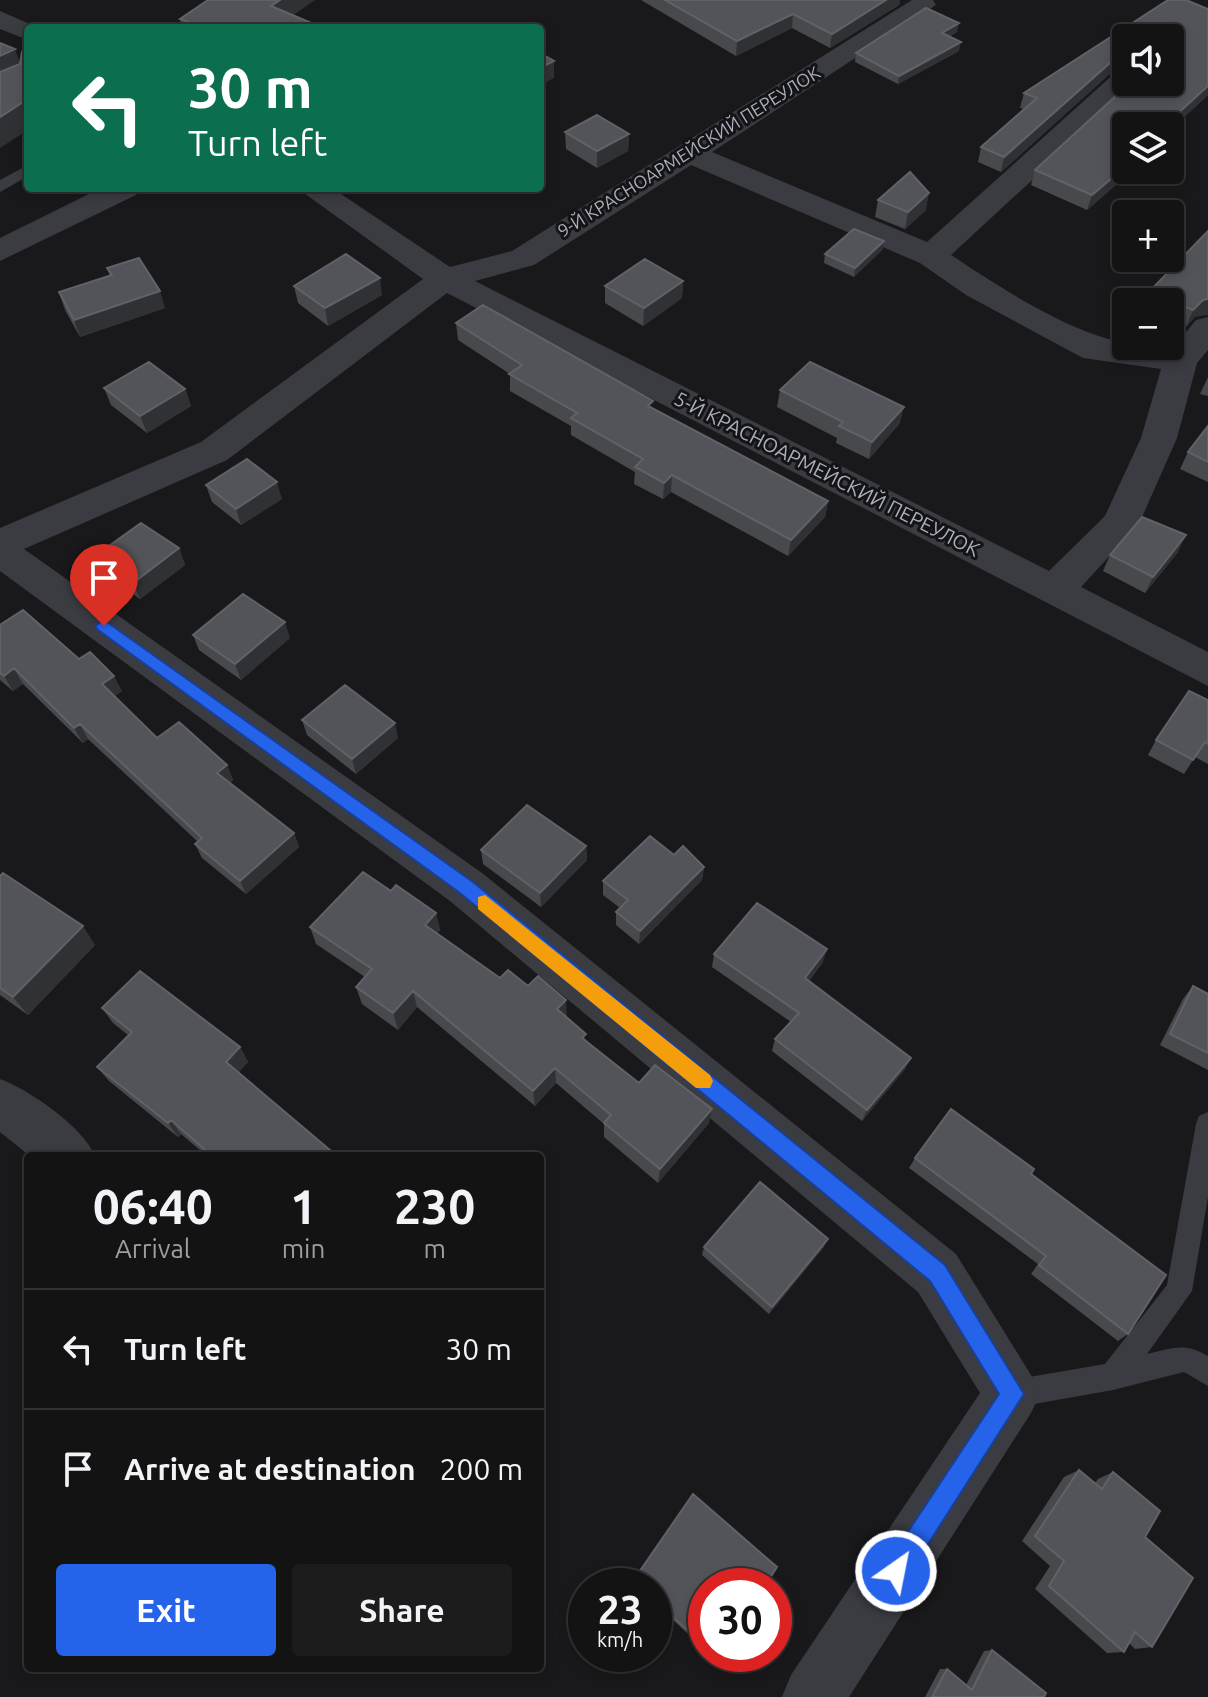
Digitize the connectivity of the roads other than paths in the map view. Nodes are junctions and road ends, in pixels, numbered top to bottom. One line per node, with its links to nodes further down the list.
1 (923, 5): 5 (street, 9-Й КРАСНОАРМЕЙСКИЙ ПЕРЕУЛОК)
2 (0, 19): 3 (street)
3 (24, 30)
4 (1112, 91): 11 (street)
5 (687, 152): 11 (street); 12 (street, 9-Й КРАСНОАРМЕЙСКИЙ ПЕРЕУЛОК)
6 (24, 172): 7 (lane)
7 (0, 187)
8 (117, 192): 10 (street)
9 (318, 192): 12 (street, 5-Й КРАСНОАРМЕЙСКИЙ ПЕРЕУЛОК)
10 (3, 249)
11 (931, 256): 14 (street)
12 (445, 279): 17 (street); 19 (street, 5-Й КРАСНОАРМЕЙСКИЙ ПЕРЕУЛОК)
13 (1208, 328): 15 (street)
14 (1112, 352)
15 (1184, 356)
16 (1181, 360): 19 (street)
17 (0, 544)
18 (0, 551): 26 (street)
19 (1054, 590): 20 (street, 5-Й КРАСНОАРМЕЙСКИЙ ПЕРЕУЛОК)
20 (1208, 670)
21 (0, 1102): 23 (street)
22 (1208, 1124): 25 (lane)
23 (65, 1152)
24 (1208, 1372): 25 (lane)
25 (1113, 1376): 26 (lane)
26 (1012, 1394): 27 (street)
27 (813, 1697)

